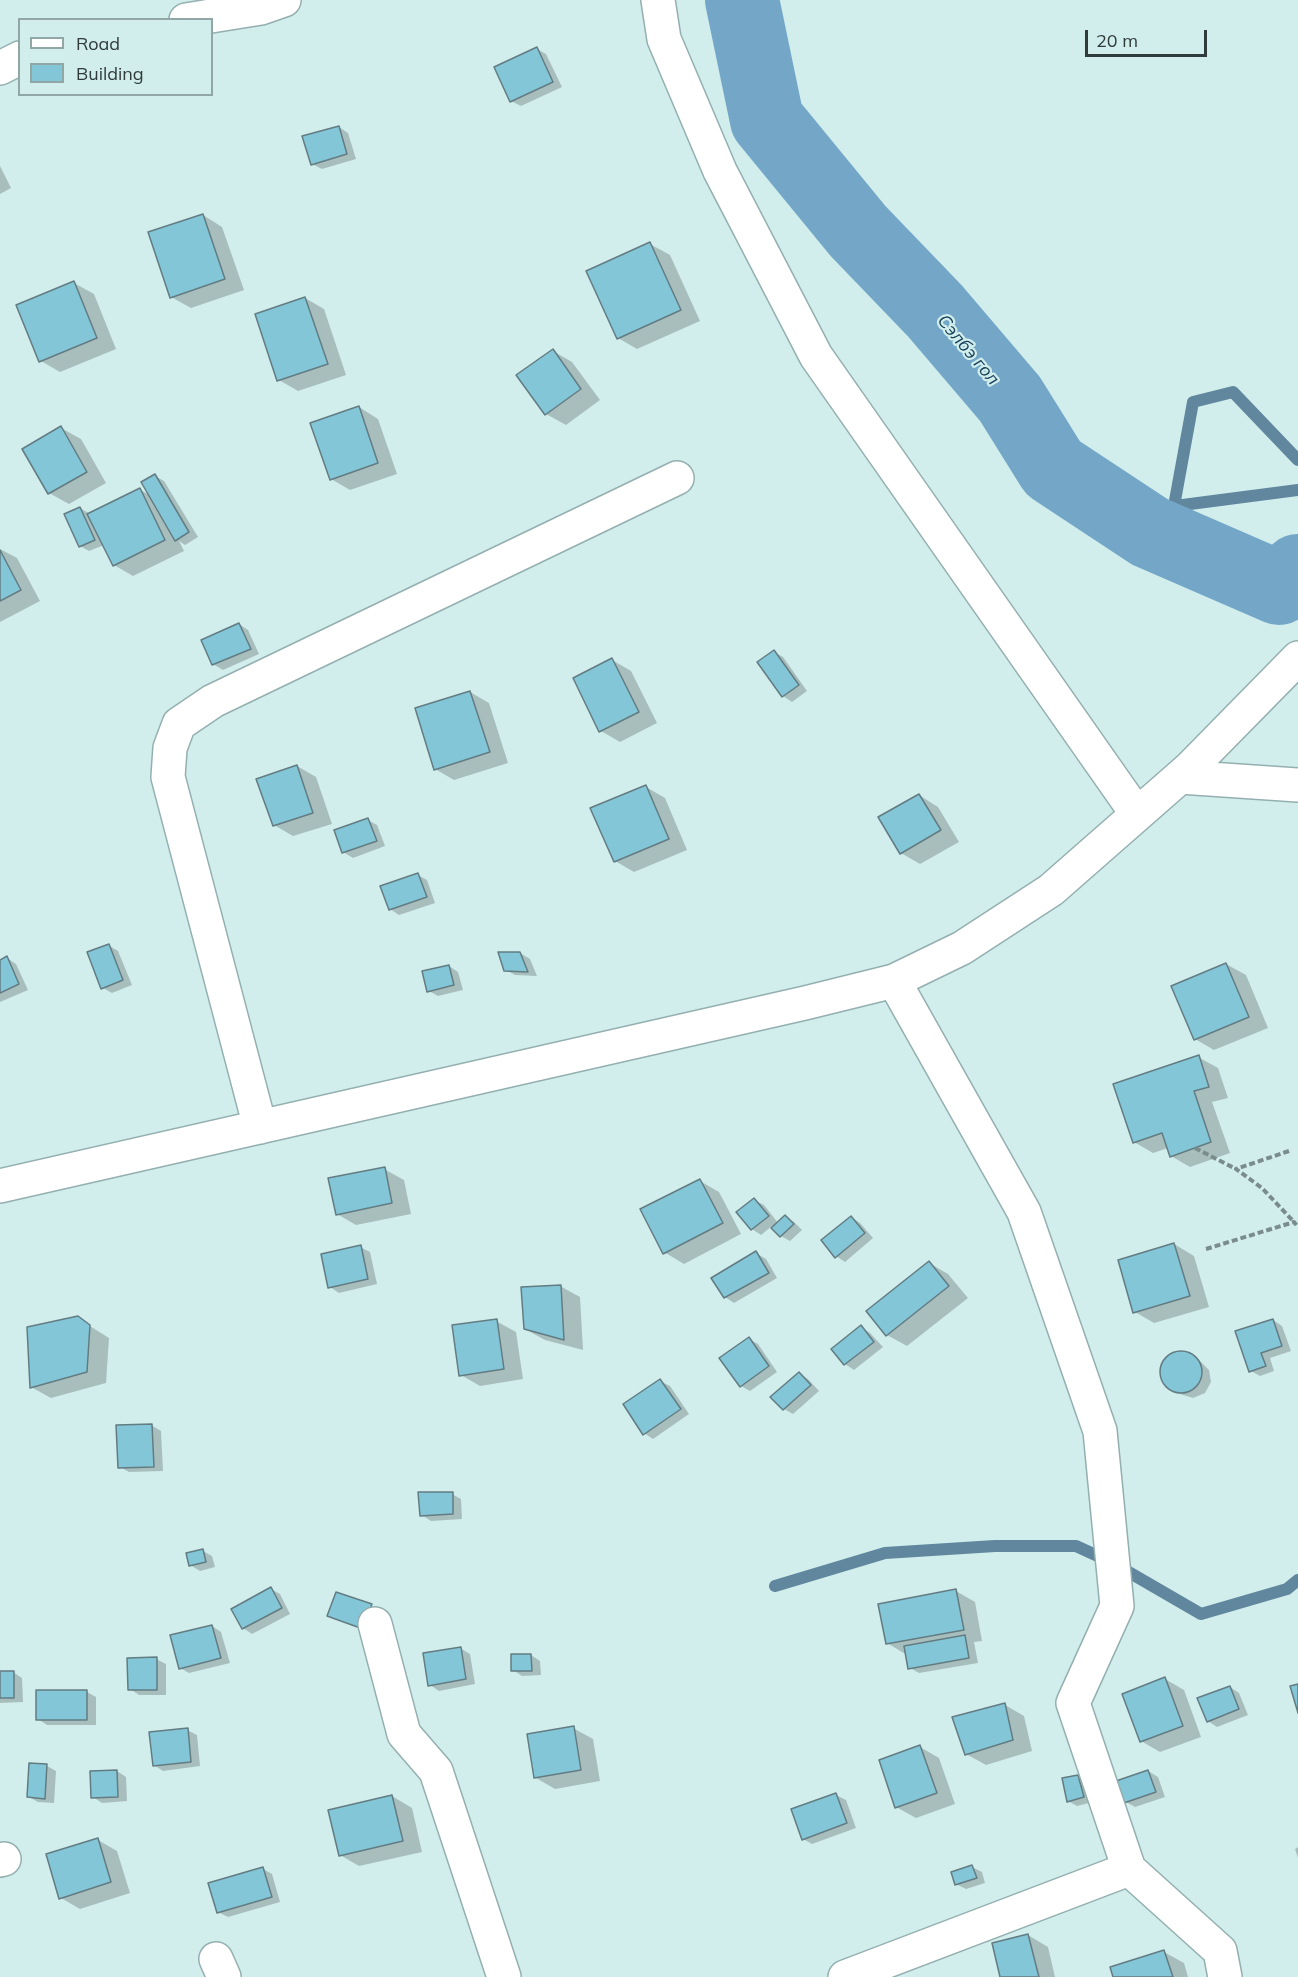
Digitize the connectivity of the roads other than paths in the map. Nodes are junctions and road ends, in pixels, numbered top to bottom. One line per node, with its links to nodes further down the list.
1 (284, 0): 3 (street)
2 (658, 0): 10 (street)
3 (198, 18)
4 (18, 59): 5 (street)
5 (0, 68)
6 (677, 478): 12 (street)
7 (1298, 658): 8 (street)
8 (1180, 777): 9 (street); 10 (street)
9 (1298, 785)
10 (1137, 814): 11 (street)
11 (894, 981): 12 (street); 15 (street)
12 (260, 1127): 13 (street)
13 (0, 1186)
14 (375, 1624): 16 (street)
15 (1129, 1869): 17 (street); 18 (street)
16 (504, 1977)
17 (845, 1977)
18 (1225, 1977)

